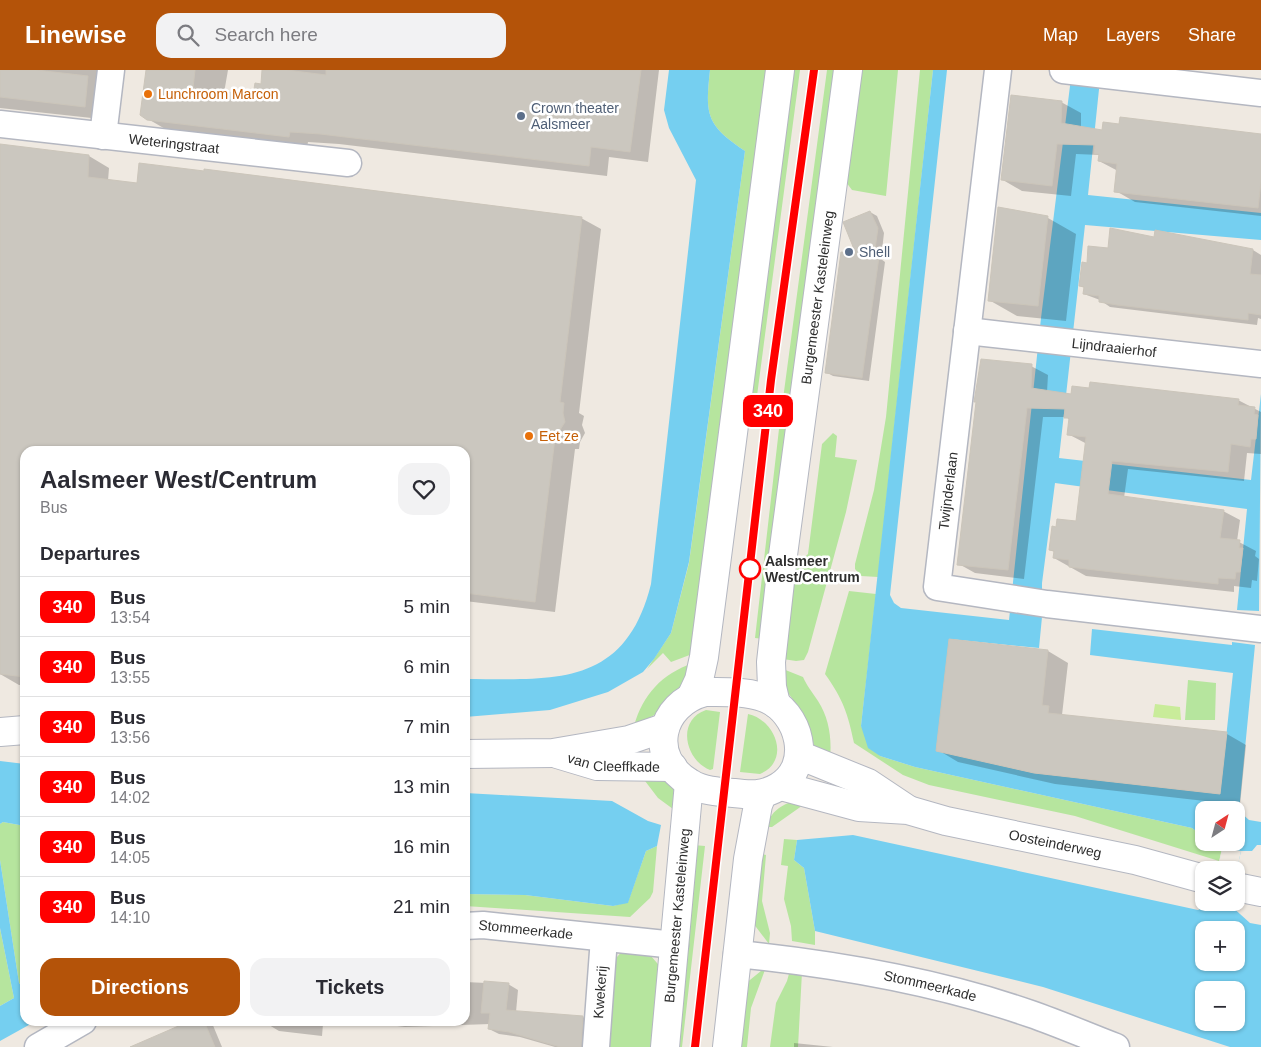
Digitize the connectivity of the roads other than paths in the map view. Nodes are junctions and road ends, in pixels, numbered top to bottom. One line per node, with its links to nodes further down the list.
1 (110, 70): 8 (street)
2 (780, 70): 13 (main road)
3 (848, 70): 14 (main road, Burgemeester Kasteleinweg)
4 (998, 70): 10 (street, Twijnderlaan)
5 (1066, 70): 6 (street)
6 (1261, 93)
7 (0, 124): 8 (street, Weteringstraat)
8 (103, 136): 9 (street, Weteringstraat)
9 (348, 163)
10 (967, 331): 11 (street, Lijndraaierhof); 12 (street, Twijnderlaan)
11 (1261, 364)
12 (1261, 629)
13 (692, 695): 14 (main road); 15 (main road)
14 (776, 704): 20 (main road)
15 (664, 728): 18 (main road, van Cleeffkade); 21 (main road)
16 (20, 730): 17 (main road)
17 (0, 732)
18 (553, 753): 19 (main road, van Cleeffkade); 21 (main road, van Cleeffkade)
19 (470, 754)
20 (799, 755): 22 (main road); 23 (main road, Oosteinderweg)
21 (681, 775): 22 (main road); 29 (main road, Burgemeester Kasteleinweg)
22 (772, 790): 23 (main road, Oosteinderweg); 30 (main road)
23 (908, 810): 24 (main road, Oosteinderweg)
24 (1195, 877)
25 (1245, 889): 26 (main road)
26 (1261, 892)
27 (470, 926): 28 (street, Stommeerkade)
28 (604, 938): 29 (street, Stommeerkade); 33 (street, Kwekerij)
29 (675, 945): 34 (main road, Burgemeester Kasteleinweg)
30 (737, 954): 35 (main road); 36 (street, Stommeerkade)
31 (74, 1026): 32 (street)
32 (38, 1047)
33 (596, 1047)
34 (665, 1047)
35 (727, 1047)
36 (1116, 1047)

